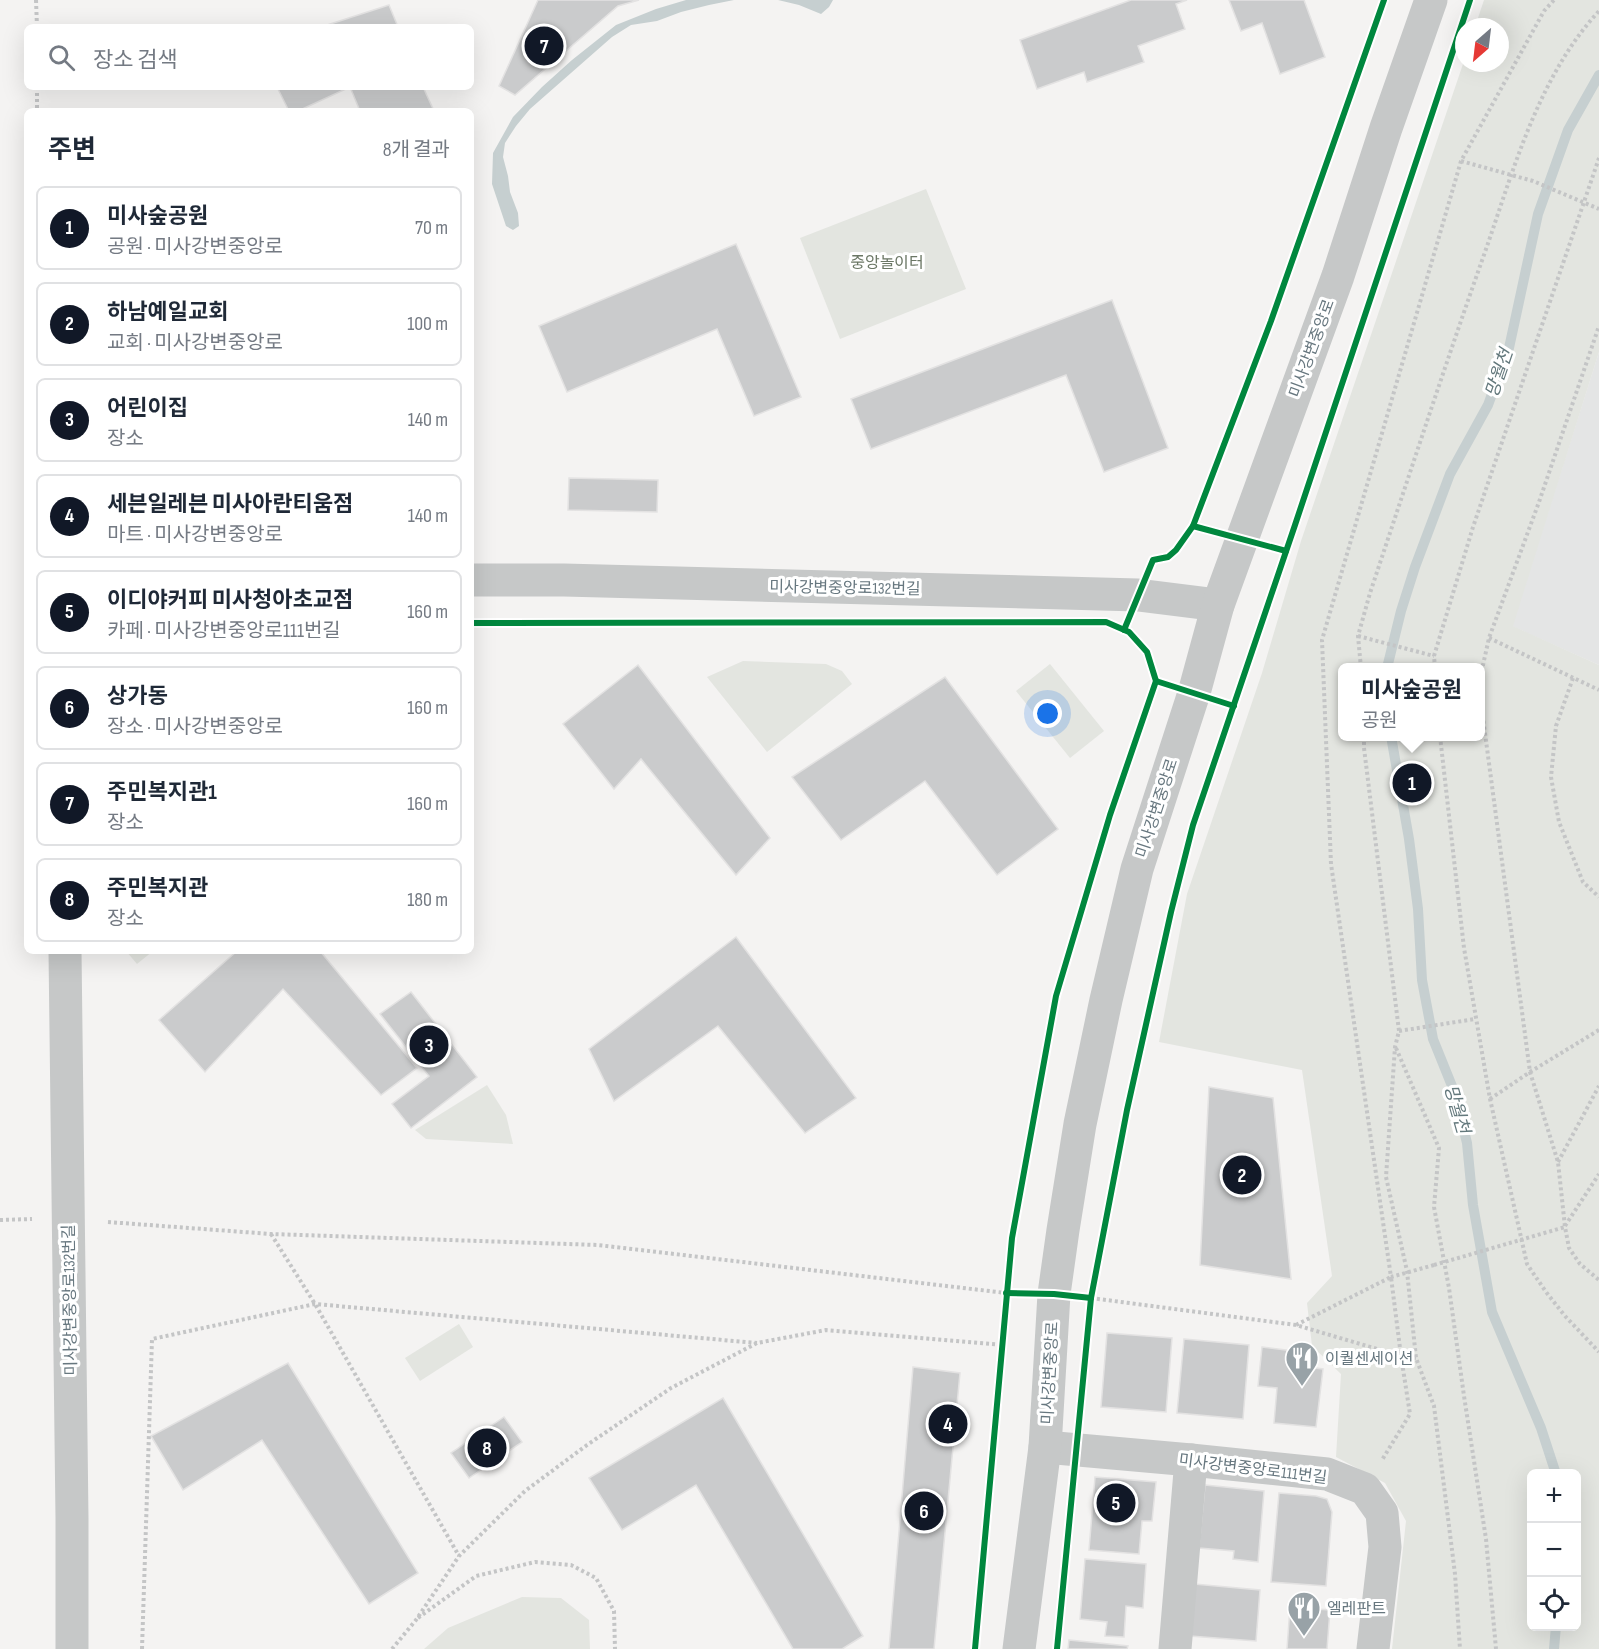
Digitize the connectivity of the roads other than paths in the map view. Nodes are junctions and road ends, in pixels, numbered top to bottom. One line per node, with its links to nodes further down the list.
1 (1431, 0): 3 (street, 미사강변중앙로)
2 (474, 580): 3 (street, 미사강변중앙로132번길)
3 (1218, 605): 5 (street, 미사강변중앙로)
4 (64, 954): 7 (street, 미사강변중앙로132번길)
5 (1045, 1447): 6 (street, 미사강변중앙로111번길); 8 (street, 미사강변중앙로)
6 (1191, 1460): 9 (street); 10 (street, 미사강변중앙로111번길)
7 (72, 1649)
8 (1019, 1649)
9 (1175, 1649)
10 (1373, 1649)

